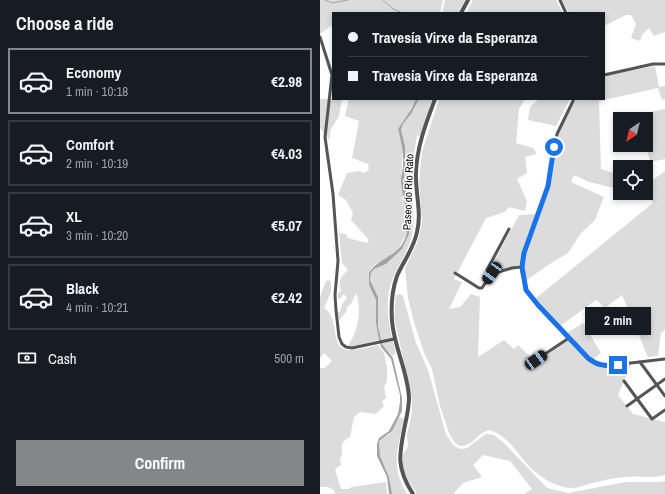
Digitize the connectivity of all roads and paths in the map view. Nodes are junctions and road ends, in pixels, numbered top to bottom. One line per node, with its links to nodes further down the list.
1 (468, 0): 3 (street)
2 (560, 0): 4 (street)
3 (462, 12)
4 (566, 12)
5 (320, 37): 15 (street)
6 (665, 64): 7 (street)
7 (605, 75)
8 (435, 100): 15 (street, Paseo do Río Rato)
9 (574, 100): 11 (street)
10 (509, 229): 13 (street)
11 (522, 267): 13 (street); 14 (street)
12 (455, 273): 13 (street)
13 (492, 273)
14 (569, 338): 17 (street); 18 (street)
15 (392, 339): 26 (street, Paseo do Río Rato)
16 (665, 359): 18 (street)
17 (536, 360)
18 (640, 362): 21 (street)
19 (665, 379): 21 (street)
20 (624, 381): 23 (street)
21 (656, 385): 22 (street); 23 (street)
22 (665, 396)
23 (638, 399): 24 (street); 25 (street)
24 (627, 406)
25 (665, 410)
26 (413, 494)

